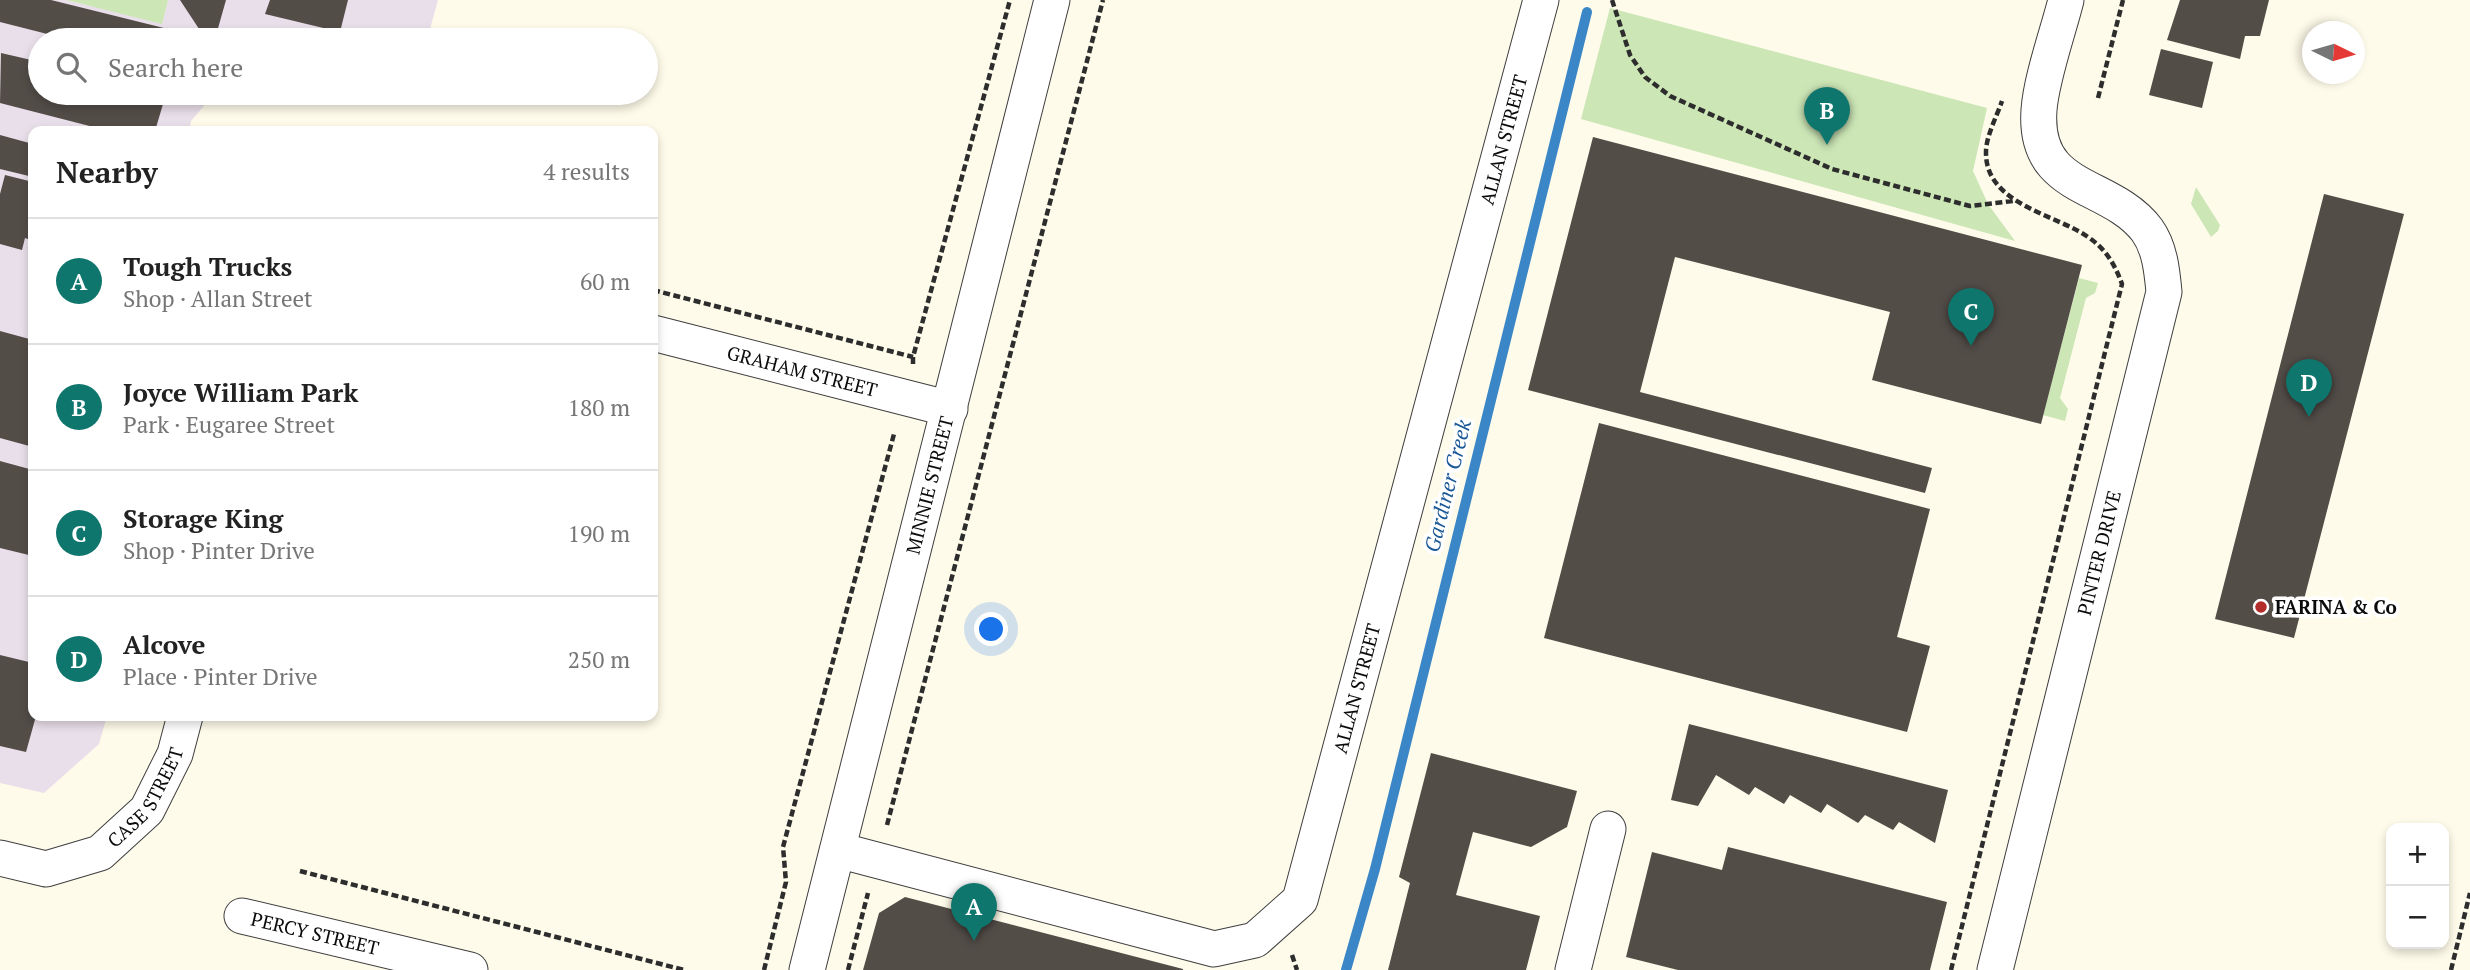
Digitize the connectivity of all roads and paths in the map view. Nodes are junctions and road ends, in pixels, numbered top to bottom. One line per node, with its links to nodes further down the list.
1 (1010, 0): 13 (path)
2 (1052, 0): 15 (street, MINNIE STREET)
3 (1103, 0): 19 (path)
4 (1541, 0): 20 (street, ALLAN STREET)
5 (1612, 0): 10 (path)
6 (2066, 0): 33 (street, PINTER DRIVE)
7 (2123, 0): 9 (path)
8 (2005, 89): 10 (path)
9 (2098, 98)
10 (2014, 201): 32 (path)
11 (658, 291): 13 (path)
12 (658, 334): 15 (street, GRAHAM STREET)
13 (913, 357): 14 (path)
14 (914, 373)
15 (950, 409): 20 (street, MINNIE STREET)
16 (894, 434): 28 (path)
17 (184, 721): 21 (street, CASE STREET)
18 (1608, 829): 31 (street)
19 (884, 836)
20 (838, 850): 29 (street, MINNIE STREET)
21 (0, 858)
22 (300, 871): 27 (path)
23 (869, 889): 30 (path)
24 (2470, 893): 34 (path)
25 (242, 916): 26 (street, PERCY STREET)
26 (470, 970)
27 (684, 970)
28 (764, 970)
29 (807, 970)
30 (848, 970)
31 (1573, 970)
32 (1951, 970)
33 (1996, 970)
34 (2451, 970)

